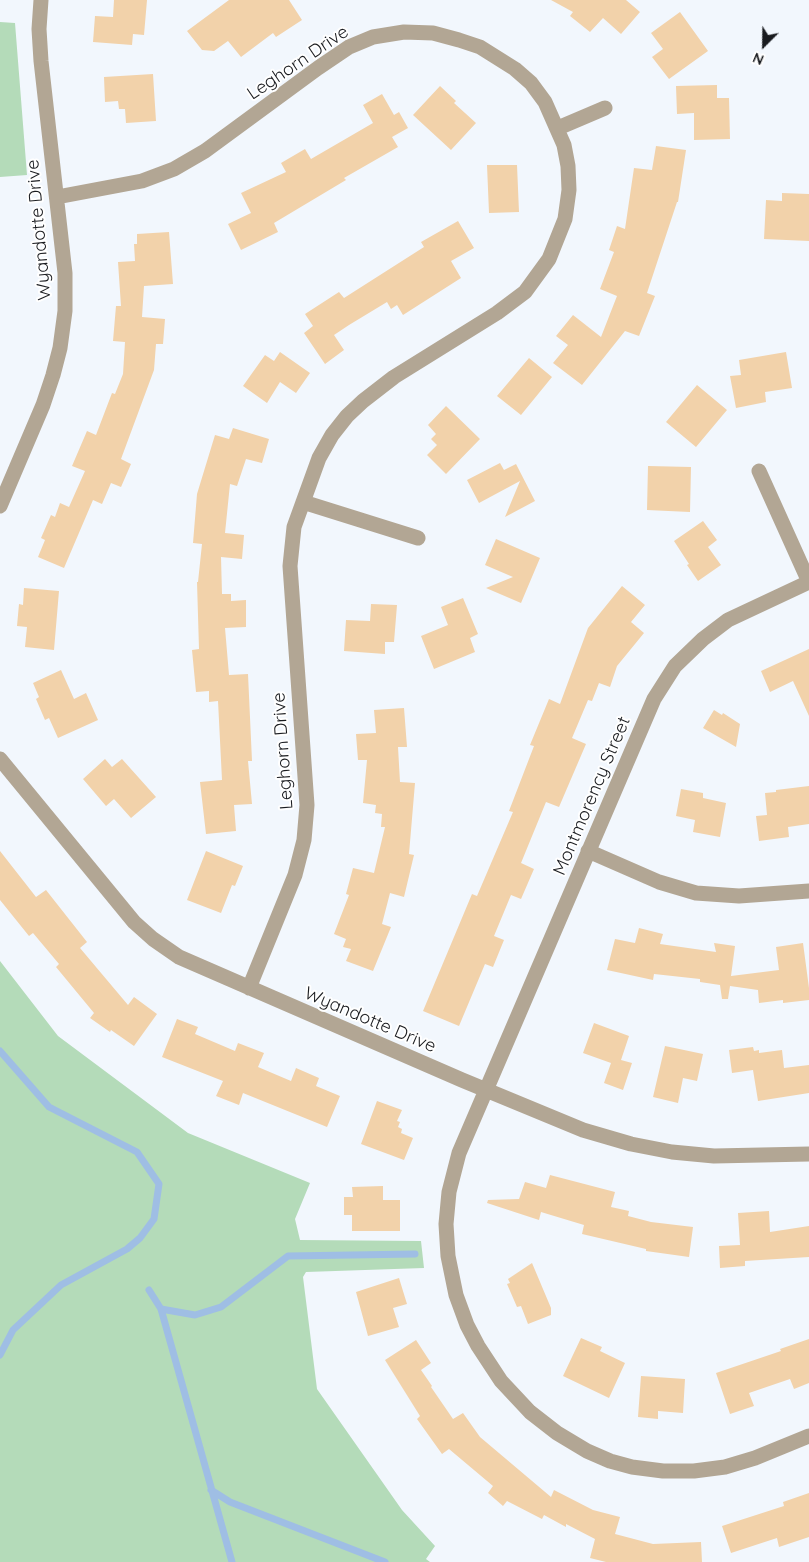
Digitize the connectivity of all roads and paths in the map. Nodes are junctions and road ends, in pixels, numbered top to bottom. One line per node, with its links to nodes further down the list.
1 (41, 0): 4 (street, Wyandotte Drive)
2 (605, 108): 3 (street)
3 (558, 128): 4 (street, Leghorn Drive); 6 (street, Leghorn Drive)
4 (57, 196): 7 (street, Wyandotte Drive)
5 (759, 470): 9 (street)
6 (302, 502): 8 (street); 13 (street, Leghorn Drive)
7 (0, 506)
8 (418, 538)
9 (809, 582): 11 (street, Montmorency Street)
10 (0, 759): 13 (street, Wyandotte Drive)
11 (588, 851): 12 (street); 14 (street, Montmorency Street)
12 (809, 891)
13 (249, 988): 14 (street, Wyandotte Drive)
14 (486, 1090): 15 (street, Wyandotte Drive); 16 (street, Montmorency Street)
15 (809, 1154)
16 (809, 1436)

